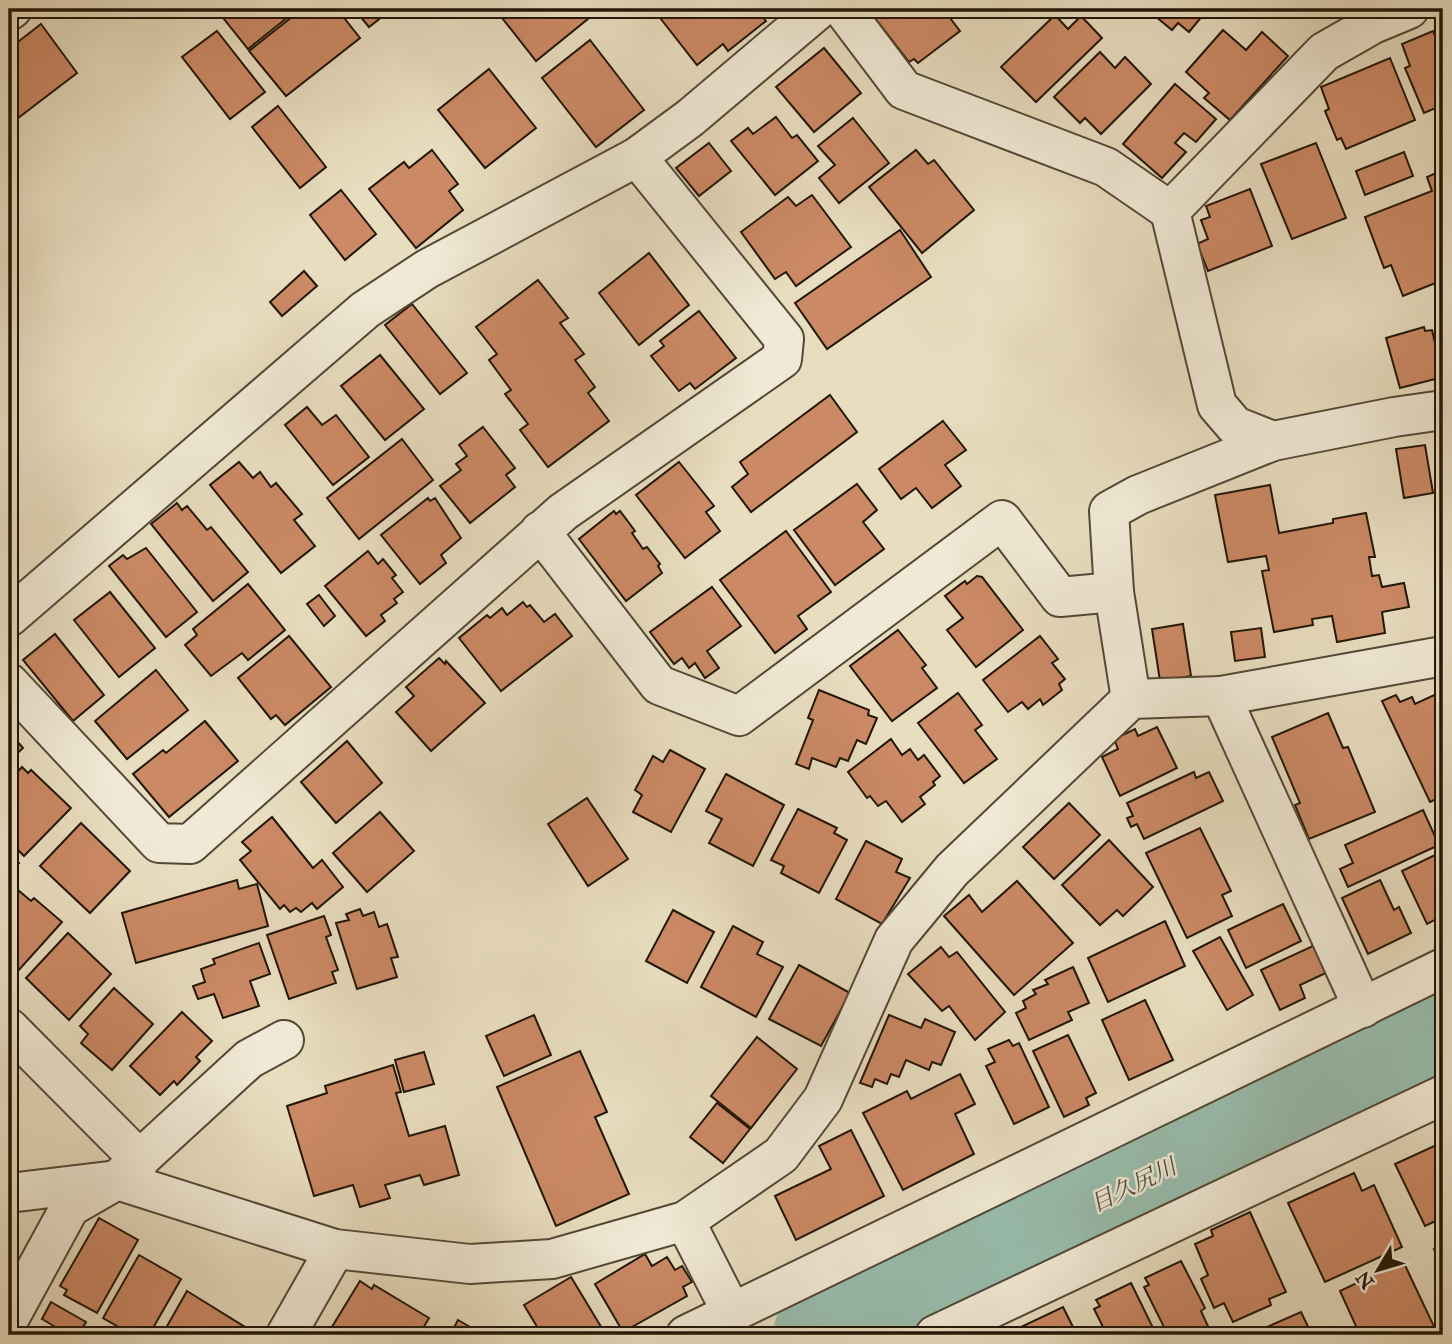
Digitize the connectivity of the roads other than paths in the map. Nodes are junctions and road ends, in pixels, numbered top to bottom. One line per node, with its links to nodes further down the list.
1 (819, 9): 4 (street)
2 (843, 9): 5 (street)
3 (1409, 9): 5 (street)
4 (637, 157): 8 (street); 10 (street)
5 (1170, 211): 7 (street)
6 (1443, 411): 7 (street)
7 (1273, 441): 9 (street)
8 (540, 531): 9 (street); 12 (street)
9 (1114, 592): 14 (street)
10 (9, 617)
11 (1443, 656): 13 (street)
12 (9, 683)
13 (1222, 696): 14 (street); 16 (street)
14 (1131, 699): 22 (street)
15 (1443, 968): 16 (street)
16 (1363, 1008): 24 (street)
17 (9, 1028): 20 (street)
18 (284, 1040): 20 (street)
19 (1443, 1095): 28 (street)
20 (128, 1170): 21 (street); 23 (street); 25 (street)
21 (9, 1193)
22 (685, 1222): 23 (street); 24 (street)
23 (335, 1249): 26 (street)
24 (732, 1313): 27 (street)
25 (9, 1319)
26 (286, 1335)
27 (686, 1335)
28 (935, 1335)

